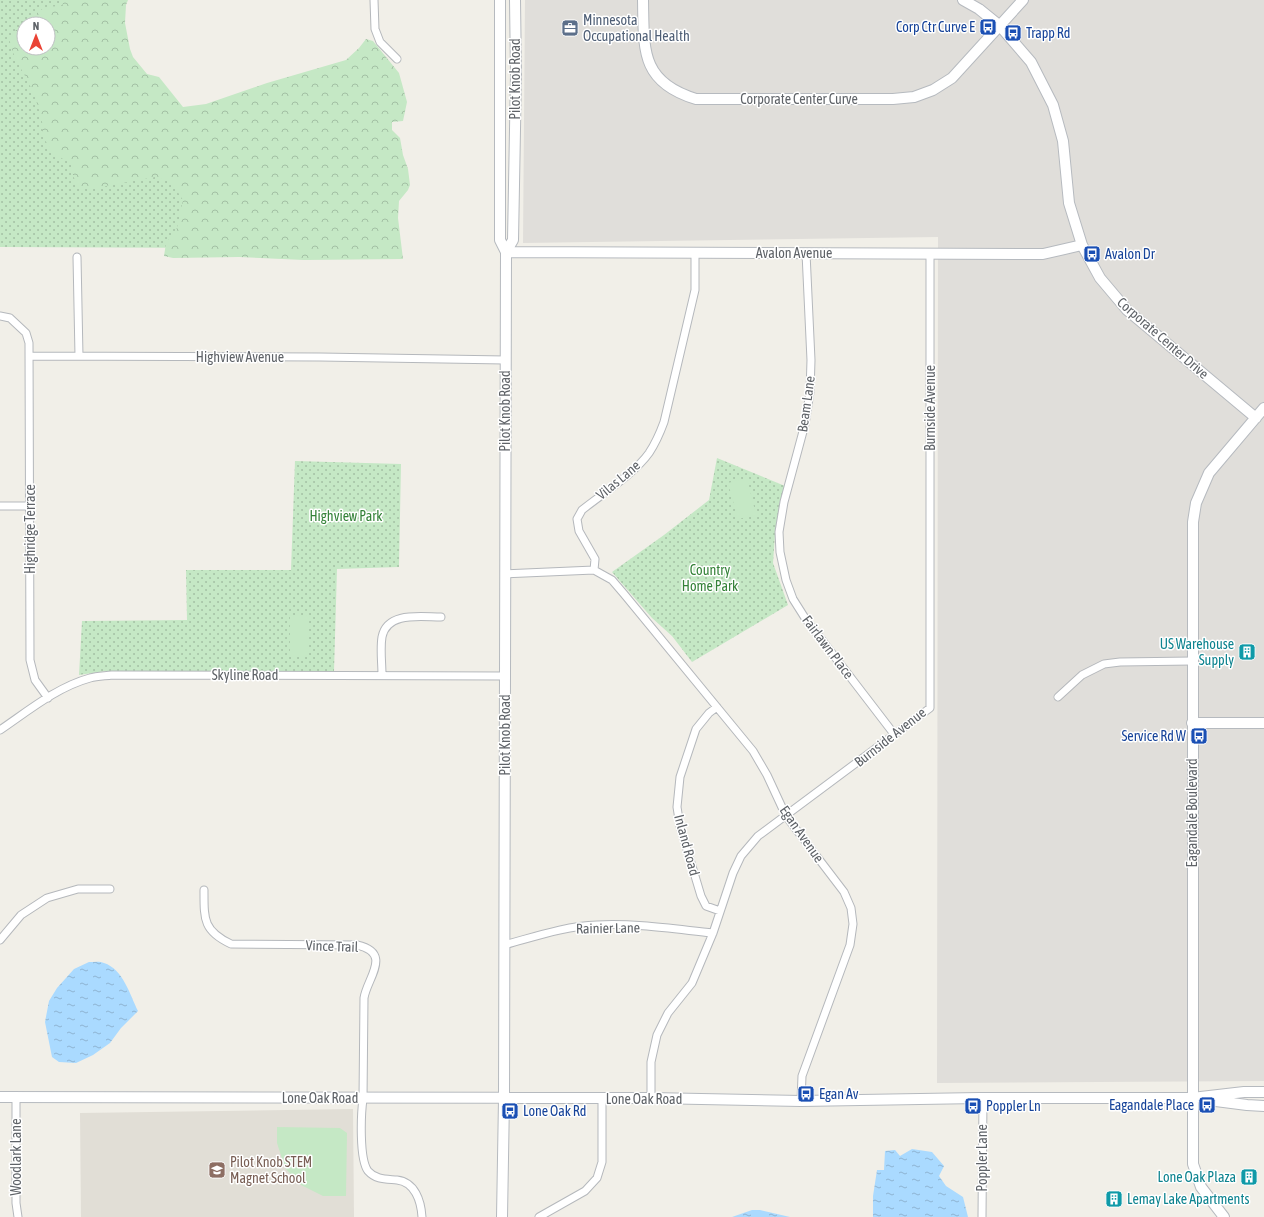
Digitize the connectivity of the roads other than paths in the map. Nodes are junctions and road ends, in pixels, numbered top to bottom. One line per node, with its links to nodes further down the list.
1 (374, 0): 8 (street)
2 (500, 0): 10 (main road, Pilot Knob Road)
3 (515, 0): 9 (main road, Pilot Knob Road)
4 (643, 0): 7 (main road, Corporate Center Curve)
5 (963, 0): 7 (main road, Corporate Center Drive)
6 (1024, 0): 7 (main road, Corporate Center Curve)
7 (1000, 26): 11 (main road, Corporate Center Drive)
8 (397, 59)
9 (514, 186): 10 (main road); 12 (main road, Pilot Knob Road)
10 (500, 187): 12 (main road, Pilot Knob Road)
11 (1082, 245): 15 (main road, Avalon Avenue); 22 (main road, Corporate Center Drive)
12 (506, 252): 13 (main road, Avalon Avenue); 20 (main road, Pilot Knob Road)
13 (695, 253): 14 (main road, Avalon Avenue); 26 (street, Vilas Lane)
14 (806, 253): 15 (main road, Avalon Avenue); 25 (street, Beam Lane)
15 (930, 253): 38 (street, Burnside Avenue)
16 (77, 257): 19 (street)
17 (0, 316): 18 (street)
18 (30, 356): 19 (street, Highview Avenue); 24 (street, Highridge Terrace)
19 (79, 356): 20 (street, Highview Avenue)
20 (506, 360): 27 (main road, Pilot Knob Road)
21 (1264, 408): 22 (main road, Eagandale Boulevard)
22 (1256, 418): 29 (main road, Eagandale Boulevard)
23 (0, 506): 24 (street)
24 (30, 506): 33 (street, Highridge Terrace)
25 (780, 552): 38 (street, Fairlawn Place)
26 (594, 570): 27 (street); 34 (street, Egan Avenue)
27 (505, 574): 31 (main road, Pilot Knob Road)
28 (441, 618): 30 (street)
29 (1192, 661): 32 (street); 35 (main road, Eagandale Boulevard)
30 (382, 675): 31 (street, Skyline Road); 33 (street, Skyline Road)
31 (505, 676): 45 (main road, Pilot Knob Road)
32 (1058, 697)
33 (48, 698): 37 (street, Skyline Road)
34 (717, 707): 39 (street, Egan Avenue); 42 (street, Inland Road)
35 (1192, 723): 36 (main road); 53 (main road, Eagandale Boulevard)
36 (1264, 723)
37 (0, 730)
38 (894, 734): 39 (street, Burnside Avenue)
39 (786, 816): 42 (street, Burnside Avenue); 55 (street, Egan Avenue)
40 (110, 889): 44 (street)
41 (204, 890): 49 (street, Vince Trail)
42 (720, 911): 43 (street, Burnside Avenue)
43 (713, 933): 45 (street, Rainier Lane); 51 (street, Burnside Avenue)
44 (0, 940)
45 (504, 945): 54 (main road, Pilot Knob Road)
46 (1264, 1092): 53 (main road, Lone Oak Road)
47 (0, 1097): 48 (main road, Lone Oak Road)
48 (16, 1098): 49 (main road, Lone Oak Road); 57 (street, Woodlark Lane)
49 (363, 1098): 54 (main road, Lone Oak Road); 58 (street)
50 (602, 1098): 51 (main road, Lone Oak Road); 54 (main road, Lone Oak Road); 60 (street)
51 (651, 1098): 55 (main road, Lone Oak Road)
52 (982, 1098): 53 (main road, Lone Oak Road); 55 (main road, Lone Oak Road); 61 (street, Poppler Lane)
53 (1192, 1098): 56 (main road, Lone Oak Road); 62 (main road)
54 (504, 1099): 59 (main road, Pilot Knob Road)
55 (801, 1101)
56 (1264, 1106)
57 (18, 1217)
58 (422, 1217)
59 (502, 1217)
60 (538, 1217)
61 (982, 1217)
62 (1224, 1217)

